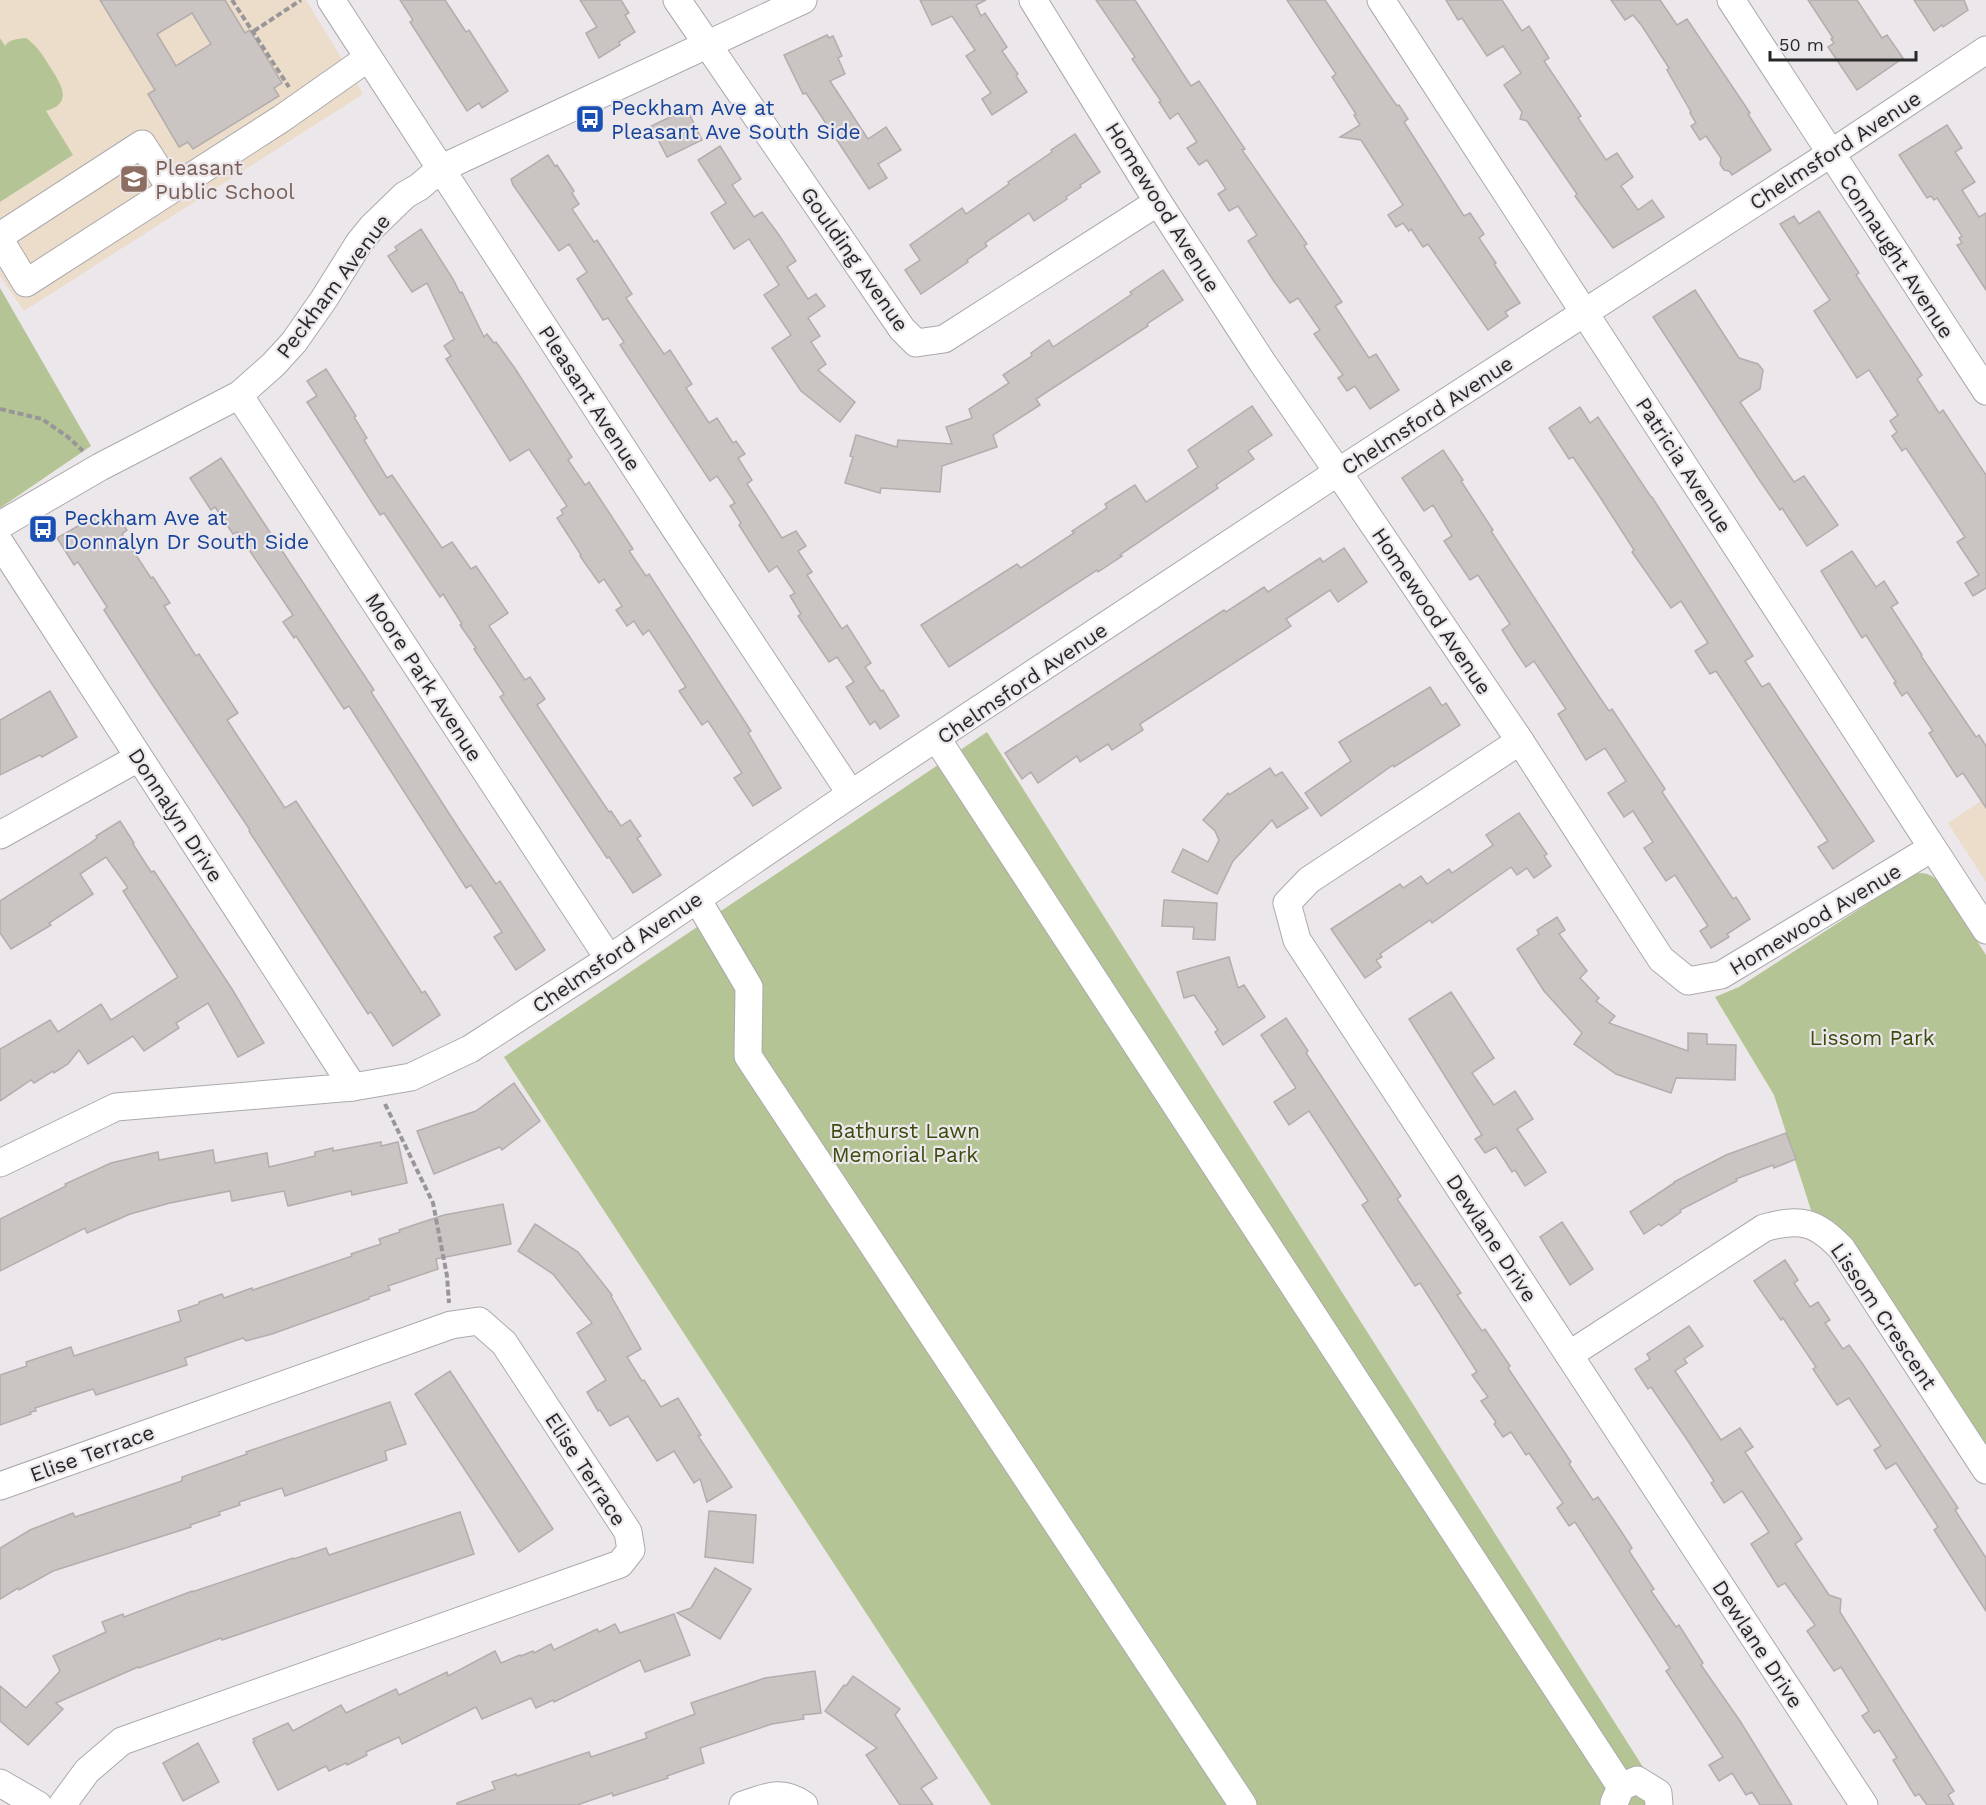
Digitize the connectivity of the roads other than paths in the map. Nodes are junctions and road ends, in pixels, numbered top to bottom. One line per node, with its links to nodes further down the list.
1 (331, 0): 9 (street, Pleasant Avenue)
2 (677, 0): 7 (street, Goulding Avenue)
3 (803, 0): 7 (street, Peckham Avenue)
4 (1033, 0): 13 (street, Homewood Avenue)
5 (1381, 0): 15 (street, Patricia Avenue)
6 (1731, 0): 10 (street, Connaught Avenue)
7 (706, 45): 11 (street, Peckham Avenue); 13 (street, Goulding Avenue)
8 (1986, 50): 10 (street, Chelmsford Avenue)
9 (368, 58): 11 (street, Pleasant Avenue); 12 (street)
10 (1830, 154): 15 (street, Chelmsford Avenue); 16 (street, Connaught Avenue)
11 (440, 169): 17 (street, Peckham Avenue); 24 (street, Pleasant Avenue)
12 (171, 189): 14 (street); 14 (street)
13 (1158, 202): 18 (street, Homewood Avenue)
14 (0, 238)
15 (1585, 314): 18 (street, Chelmsford Avenue); 26 (street, Patricia Avenue)
16 (1986, 391)
17 (239, 395): 19 (street, Peckham Avenue); 29 (street, Moore Park Avenue)
18 (1338, 472): 21 (street, Chelmsford Avenue); 22 (street, Homewood Avenue)
19 (0, 525)
20 (0, 543): 23 (street, Donnalyn Drive)
21 (937, 739): 24 (street, Chelmsford Avenue); 36 (street)
22 (1520, 741): 26 (street, Homewood Avenue); 32 (street, Dewlane Drive)
23 (138, 758): 25 (street); 30 (street, Donnalyn Drive)
24 (851, 794): 27 (street, Chelmsford Avenue)
25 (0, 836)
26 (1932, 848): 28 (street, Patricia Avenue)
27 (697, 899): 29 (street, Chelmsford Avenue); 41 (street)
28 (1986, 930)
29 (609, 959): 30 (street, Chelmsford Avenue)
30 (364, 1085): 31 (street, Chelmsford Avenue)
31 (0, 1163)
32 (1569, 1355): 33 (street, Lissom Crescent); 43 (street, Dewlane Drive)
33 (1986, 1470)
34 (0, 1486): 38 (street, Elise Terrace)
35 (0, 1783): 37 (street)
36 (1618, 1796): 42 (street)
37 (39, 1805)
38 (62, 1805)
39 (743, 1805): 40 (street)
40 (804, 1805)
41 (1243, 1805)
42 (1659, 1805)
43 (1864, 1805)

